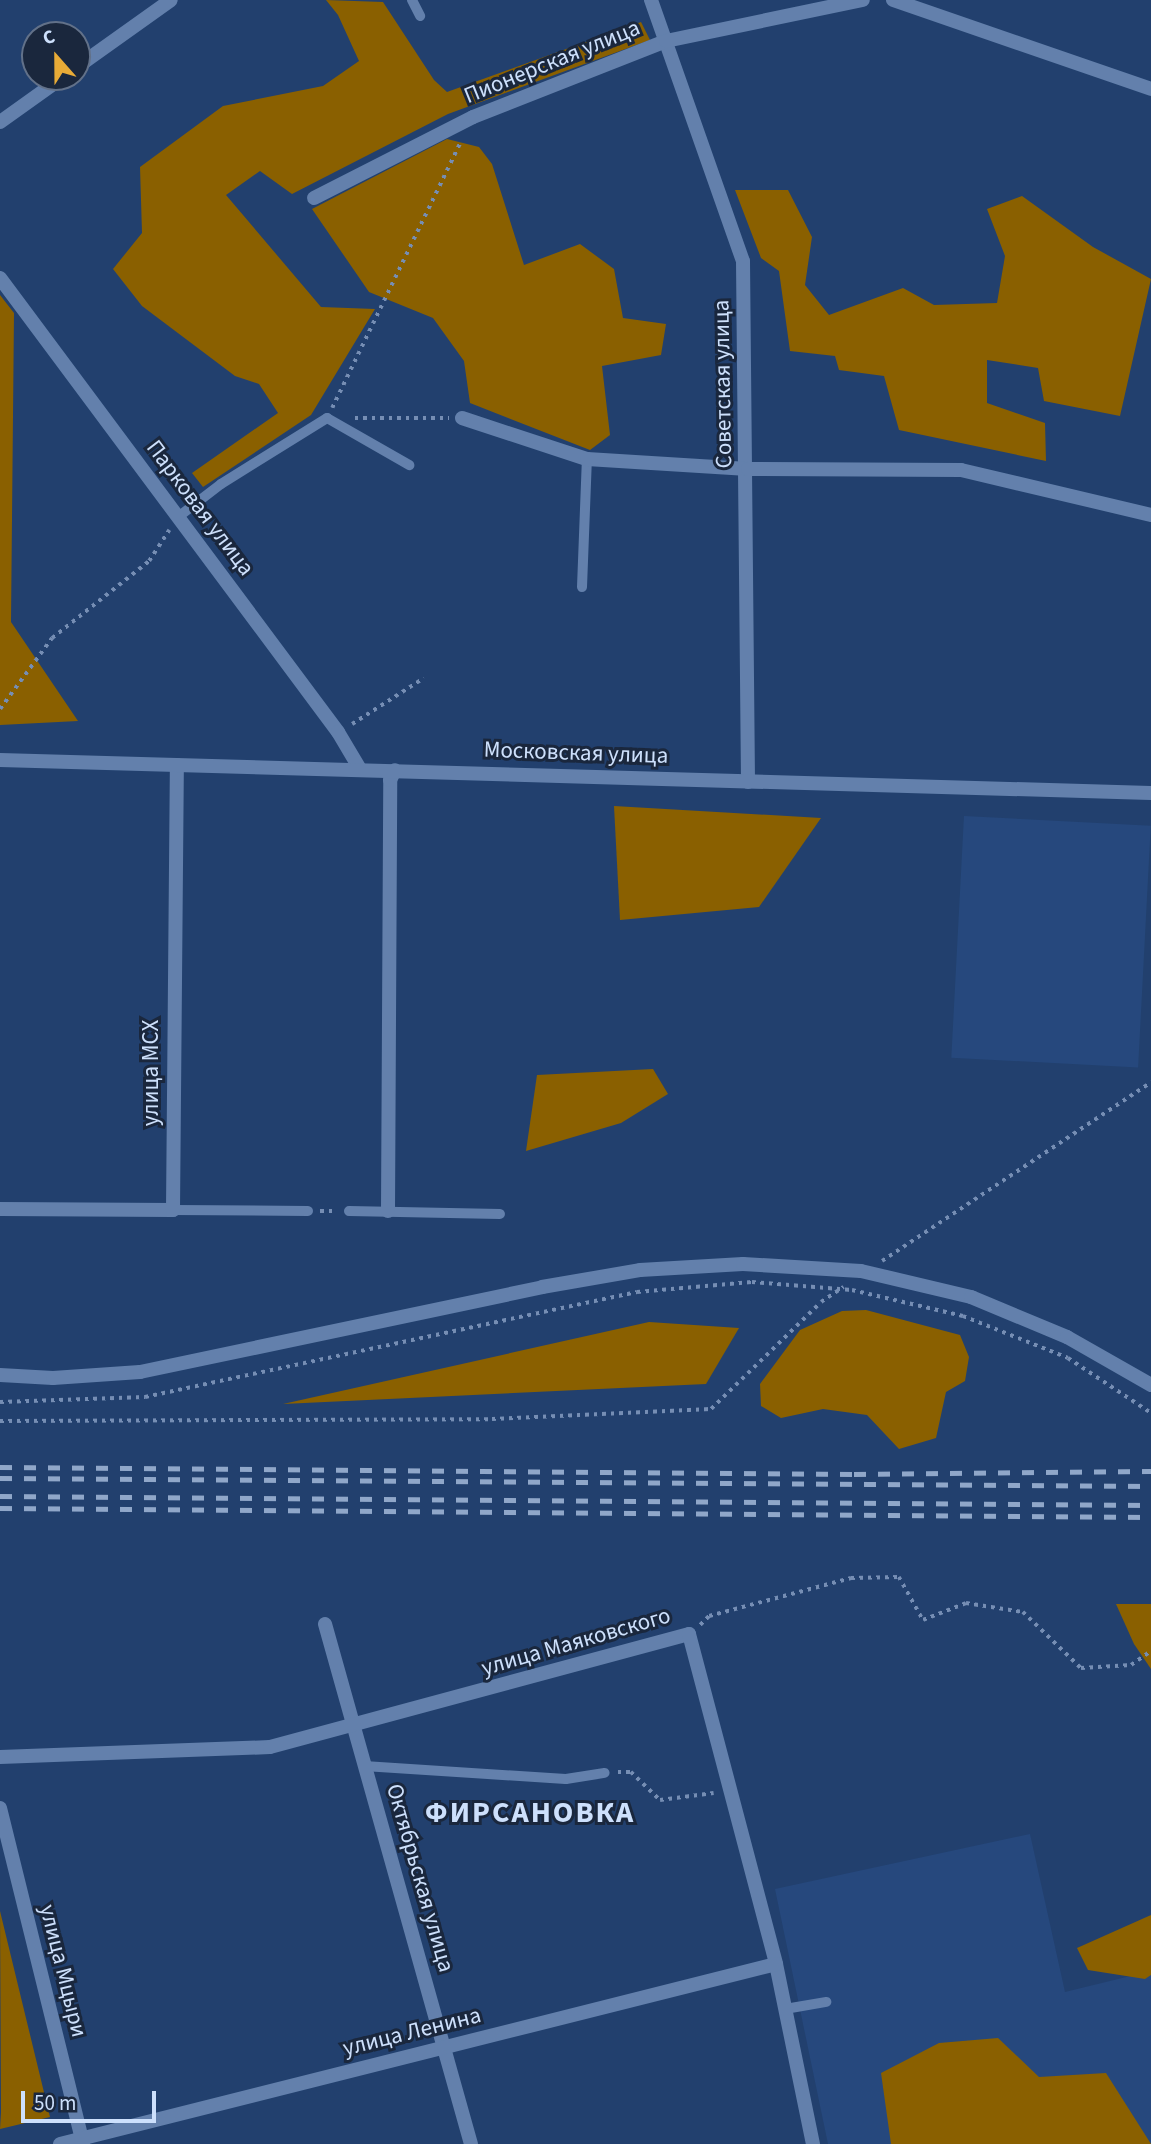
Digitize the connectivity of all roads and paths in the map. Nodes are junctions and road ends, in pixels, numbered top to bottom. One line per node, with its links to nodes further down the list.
1 (171, 0): 8 (street)
2 (412, 0): 6 (lane)
3 (651, 0): 7 (street, Советская улица)
4 (863, 0): 7 (street, Пионерская улица)
5 (893, 0): 9 (street)
6 (420, 16)
7 (666, 41): 11 (street, Пионерская улица); 19 (street, Советская улица)
8 (91, 57)
9 (1151, 89)
10 (43, 91): 12 (street)
11 (473, 117): 13 (street, Пионерская улица); 15 (path)
12 (0, 122)
13 (314, 198)
14 (0, 278): 21 (street, Парковая улица)
15 (327, 418): 16 (path); 18 (lane); 21 (lane)
16 (462, 418): 17 (street)
17 (587, 459): 19 (street); 22 (lane)
18 (409, 465)
19 (748, 469): 20 (street); 30 (street, Советская улица)
20 (1151, 515)
21 (178, 517): 24 (path); 25 (street, Парковая улица)
22 (582, 587)
23 (424, 678): 25 (path)
24 (0, 709)
25 (338, 732): 28 (street, Парковая улица)
26 (0, 760): 27 (street, Московская улица)
27 (177, 765): 28 (street, Московская улица); 34 (street, улица МСХ)
28 (360, 769): 29 (street, Московская улица)
29 (396, 770): 30 (street, Московская улица); 37 (street)
30 (748, 782): 31 (street, Московская улица)
31 (1151, 793)
32 (1151, 1082): 39 (path)
33 (0, 1209): 34 (street)
34 (173, 1210): 35 (lane)
35 (308, 1211): 36 (path)
36 (349, 1211): 37 (lane)
37 (388, 1211): 38 (lane)
38 (500, 1214)
39 (878, 1264)
40 (855, 1279): 45 (path)
41 (0, 1375): 42 (street, bridge)
42 (1151, 1385)
43 (0, 1402): 44 (path, bridge)
44 (1151, 1413)
45 (0, 1421)
46 (325, 1624): 49 (street, Октябрьская улица)
47 (689, 1634): 48 (path); 49 (street, улица Маяковского); 53 (street, улица Маяковского)
48 (1151, 1651)
49 (353, 1728): 50 (street, улица Маяковского); 51 (street, Октябрьская улица)
50 (0, 1757)
51 (364, 1766): 52 (lane); 58 (street, Октябрьская улица)
52 (605, 1773): 53 (path)
53 (730, 1791): 55 (street, улица Маяковского)
54 (0, 1808): 59 (street, улица Мцыри)
55 (776, 1964): 57 (street, улица Маяковского); 58 (street, улица Ленина)
56 (826, 2002): 57 (lane)
57 (785, 2009): 62 (street, улица Маяковского)
58 (446, 2047): 59 (street, улица Ленина); 61 (street, Октябрьская улица)
59 (82, 2141): 60 (street, улица Ленина)
60 (60, 2144)
61 (471, 2144)
62 (813, 2144)

